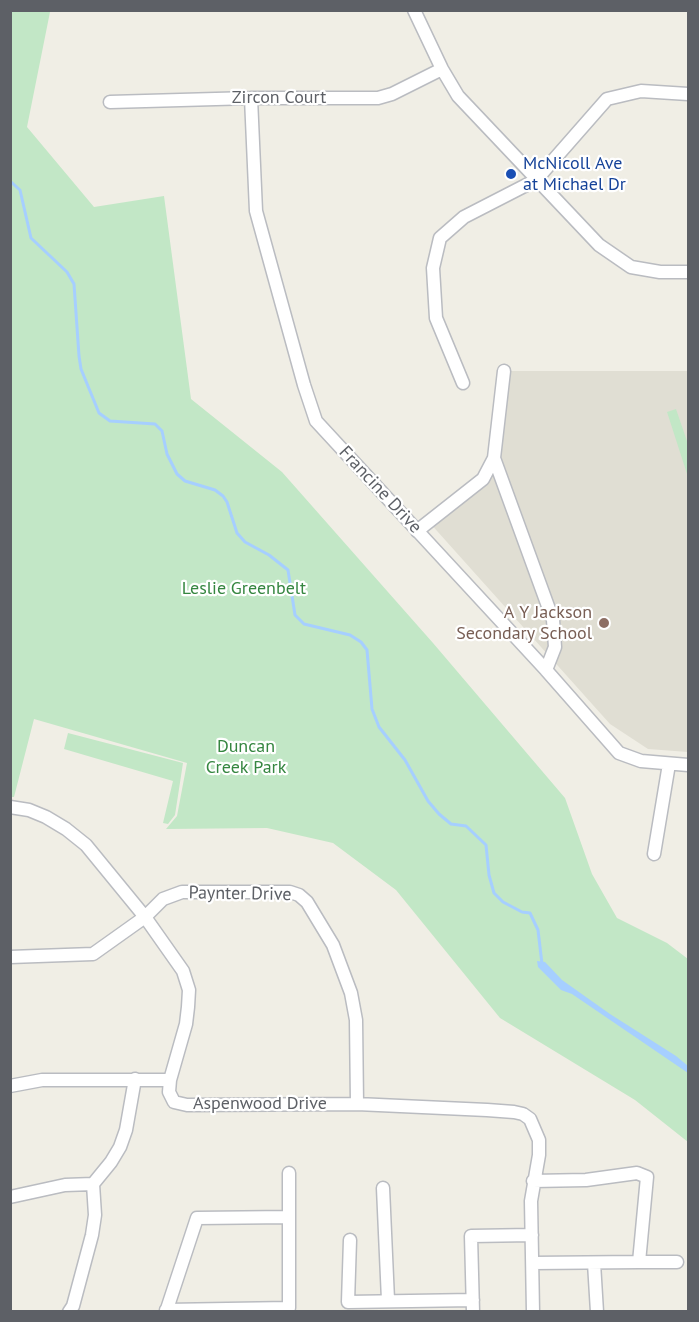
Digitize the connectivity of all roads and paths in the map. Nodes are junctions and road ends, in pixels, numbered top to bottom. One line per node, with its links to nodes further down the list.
1 (414, 10): 2 (street)
2 (442, 69): 4 (street, Zircon Court); 6 (street)
3 (688, 94): 6 (street)
4 (251, 98): 5 (street, Zircon Court); 11 (street, Francine Drive)
5 (110, 102)
6 (536, 180): 7 (street); 9 (street)
7 (688, 272)
8 (504, 371): 10 (street)
9 (463, 383)
10 (494, 458): 11 (street); 12 (street)
11 (417, 531): 12 (street, Francine Drive)
12 (546, 670): 13 (street, Francine Drive)
13 (669, 764): 14 (street, Francine Drive); 16 (street)
14 (688, 765)
15 (10, 807): 17 (street, Aspenwood Drive)
16 (654, 854)
17 (145, 917): 18 (street, Paynter Drive); 20 (street, Aspenwood Drive); 22 (street, Paynter Drive)
18 (10, 957)
19 (135, 1080): 20 (street); 21 (street); 25 (street)
20 (170, 1080): 22 (street, Aspenwood Drive)
21 (11, 1087)
22 (357, 1104): 24 (street, Aspenwood Drive)
23 (289, 1173): 28 (street)
24 (533, 1182): 29 (street, Aspenwood Drive); 31 (street)
25 (93, 1184): 27 (street); 37 (street)
26 (383, 1188): 35 (street)
27 (10, 1197)
28 (289, 1217): 38 (street); 38 (street)
29 (532, 1235): 33 (street, Aspenwood Drive); 36 (street)
30 (350, 1240): 35 (street)
31 (639, 1262): 32 (street); 34 (street)
32 (677, 1262)
33 (533, 1263): 34 (street); 39 (street, Aspenwood Drive)
34 (594, 1263): 40 (street)
35 (388, 1300): 36 (street)
36 (473, 1306)
37 (69, 1311)
38 (166, 1311)
39 (533, 1311)
40 (597, 1311)

